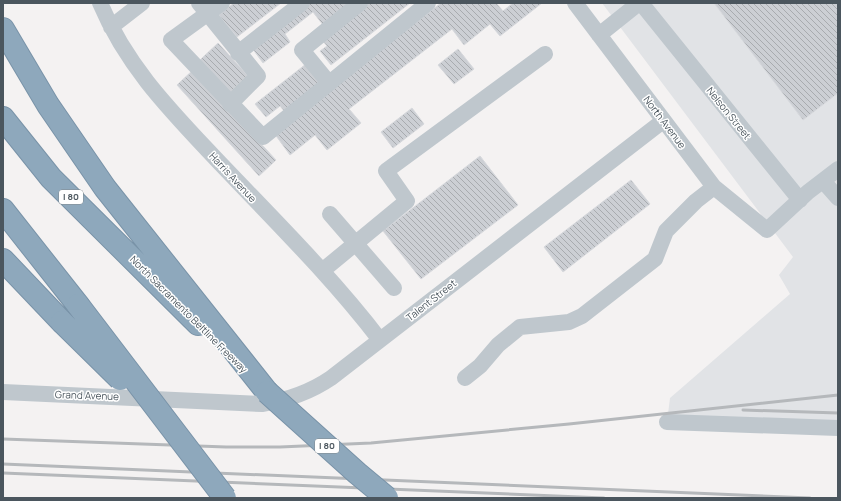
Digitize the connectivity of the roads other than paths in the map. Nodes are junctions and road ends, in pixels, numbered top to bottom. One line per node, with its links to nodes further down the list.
1 (100, 3): 10 (street, Harris Avenue)
2 (142, 3): 10 (street)
3 (222, 3): 9 (street)
4 (302, 3): 13 (street)
5 (360, 3): 15 (street)
6 (428, 3): 15 (street)
7 (575, 3): 12 (street, North Avenue)
8 (640, 3): 12 (street); 23 (street, Nelson Street)
9 (203, 9): 13 (street); 16 (street)
10 (111, 27): 29 (street, Harris Avenue)
11 (3, 29): 28 (highway)
12 (599, 35): 18 (street, North Avenue)
13 (238, 53): 16 (street)
14 (545, 54): 26 (street)
15 (329, 83): 16 (street)
16 (230, 104)
17 (3, 118): 28 (highway, North Sacramento Beltline Freeway / I 80)
18 (663, 121): 21 (street, North Avenue); 31 (street, Talent Street)
19 (838, 169): 20 (street)
20 (823, 181): 22 (street); 23 (street)
21 (714, 188): 23 (street, North Avenue); 32 (street)
22 (838, 198)
23 (800, 200)
24 (3, 210): 37 (highway, bridge)
25 (330, 214): 26 (street)
26 (356, 243): 29 (street); 30 (street)
27 (3, 260): 37 (highway, bridge)
28 (153, 264): 39 (highway, I 80, bridge)
29 (322, 271): 31 (street, Harris Avenue)
30 (394, 288)
31 (380, 340): 34 (street, Talent Street)
32 (465, 378)
33 (3, 392): 34 (street, Grand Avenue)
34 (170, 399)
35 (667, 422): 36 (street)
36 (838, 428)
37 (172, 430): 38 (highway, bridge)
38 (225, 498)
39 (387, 498)

